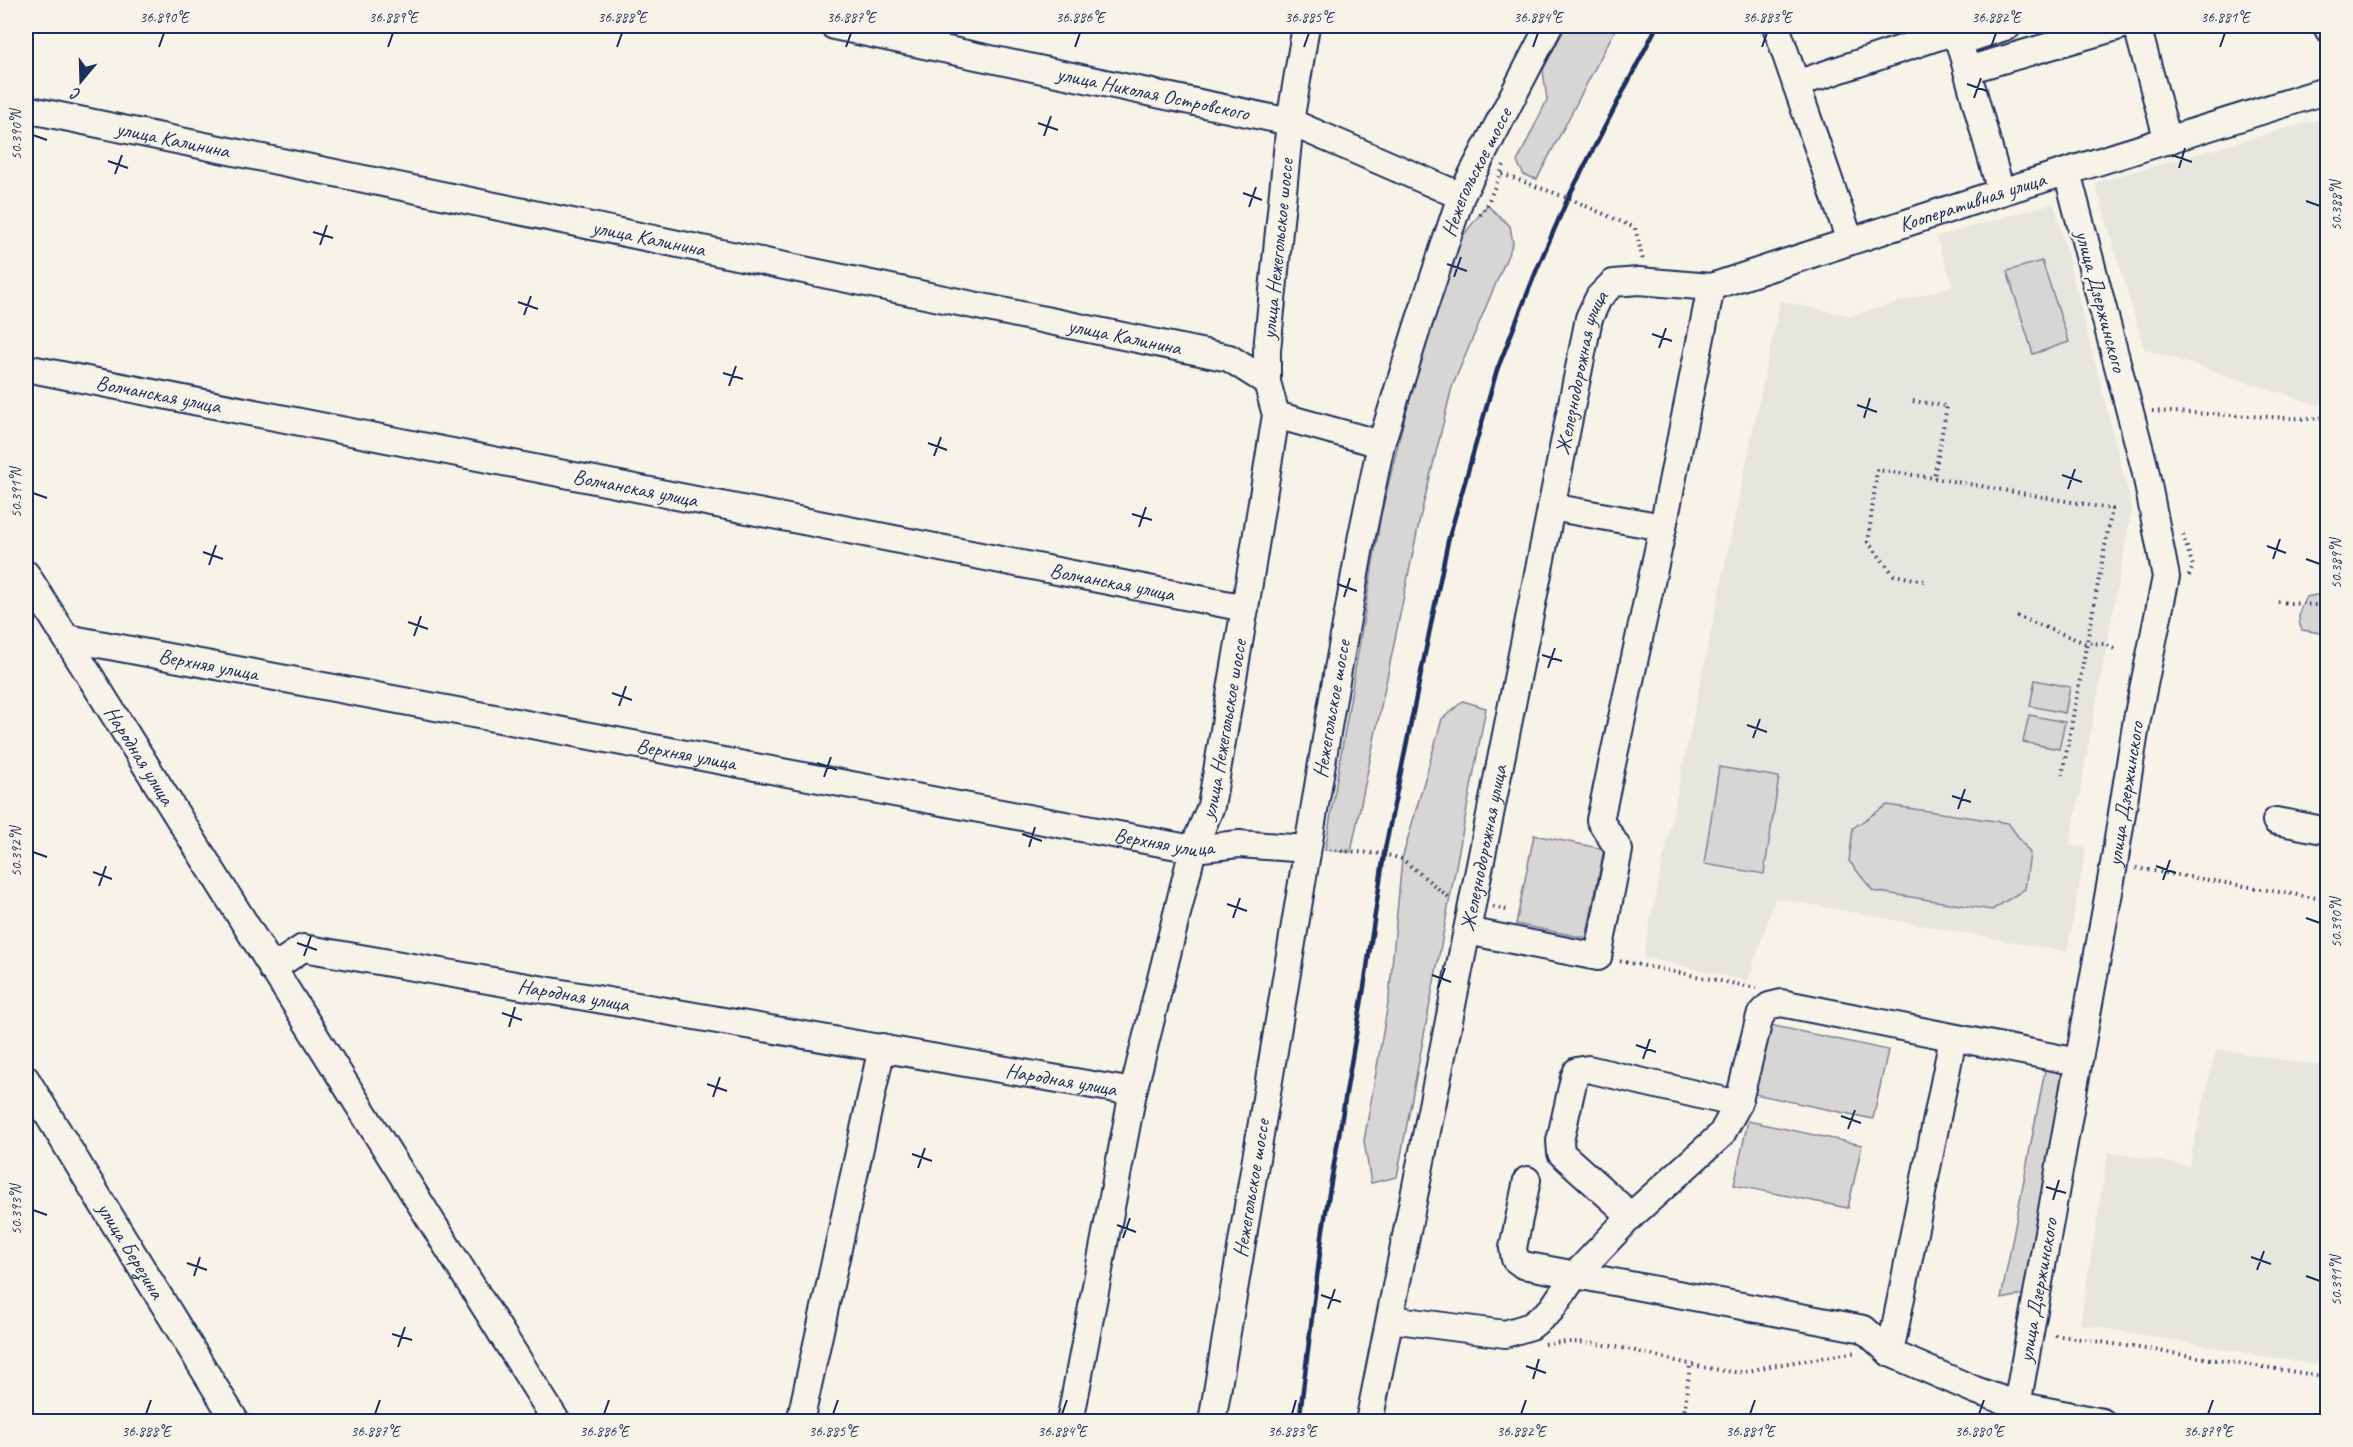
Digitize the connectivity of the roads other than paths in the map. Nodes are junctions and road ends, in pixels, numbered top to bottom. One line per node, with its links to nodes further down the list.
1 (834, 26): 13 (street, улица Николая Островского)
2 (1306, 26): 13 (street, улица Нежегольское шоссе)
3 (1549, 26): 17 (street, Нежегольское шоссе)
4 (1776, 26): 10 (street)
5 (2008, 26): 8 (street)
6 (2120, 26): 9 (street)
7 (2137, 26): 14 (street)
8 (1959, 42): 9 (street); 10 (street)
9 (1967, 70): 16 (street)
10 (1796, 84): 18 (street)
11 (2328, 90): 14 (street, Кооперативная улица)
12 (26, 109): 22 (street, улица Калинина)
13 (1290, 122): 17 (street, улица Николая Островского); 22 (street, улица Нежегольское шоссе)
14 (2168, 141): 15 (street, Кооперативная улица)
15 (2067, 172): 16 (street, Кооперативная улица); 38 (street, улица Дзержинского)
16 (2001, 192): 18 (street, Кооперативная улица)
17 (1461, 196): 24 (street, Нежегольское шоссе)
18 (1850, 240): 20 (street, Кооперативная улица)
19 (1613, 283): 20 (street, Кооперативная улица); 25 (street, Железнодорожная улица)
20 (1711, 287): 26 (street)
21 (26, 368): 28 (street, Волчанская улица)
22 (1267, 382): 23 (street, улица Нежегольское шоссе)
23 (1276, 415): 24 (street); 28 (street, улица Нежегольское шоссе)
24 (1381, 444): 33 (street, Нежегольское шоссе)
25 (1551, 507): 26 (street); 34 (street, Железнодорожная улица)
26 (1663, 527): 34 (street)
27 (26, 574): 29 (street, Народная улица)
28 (1245, 608): 32 (street, улица Нежегольское шоссе)
29 (67, 638): 32 (street, Верхняя улица); 35 (street, Народная улица)
30 (2276, 821): 31 (street)
31 (2328, 831)
32 (1193, 849): 33 (street, Верхняя улица); 40 (street, улица Нежегольское шоссе)
33 (1307, 849): 52 (street, Нежегольское шоссе)
34 (1467, 931): 45 (street, Железнодорожная улица)
35 (272, 969): 37 (street, Народная улица); 49 (street, Народная улица)
36 (1953, 1038): 38 (street); 41 (street); 46 (street)
37 (882, 1047): 40 (street, Народная улица); 50 (street)
38 (2078, 1062): 47 (street, улица Дзержинского)
39 (26, 1079): 48 (street, улица Березина)
40 (1133, 1092): 51 (street, улица Нежегольское шоссе)
41 (1738, 1104): 43 (street); 43 (street)
42 (1527, 1180): 44 (street)
43 (1631, 1216): 44 (street)
44 (1575, 1275): 45 (street); 46 (street)
45 (1390, 1319): 53 (street, Железнодорожная улица)
46 (1890, 1353): 47 (street)
47 (2015, 1413): 54 (street)
48 (236, 1422)
49 (557, 1422)
50 (800, 1422)
51 (1070, 1422)
52 (1212, 1422)
53 (1369, 1422)
54 (2102, 1422)

